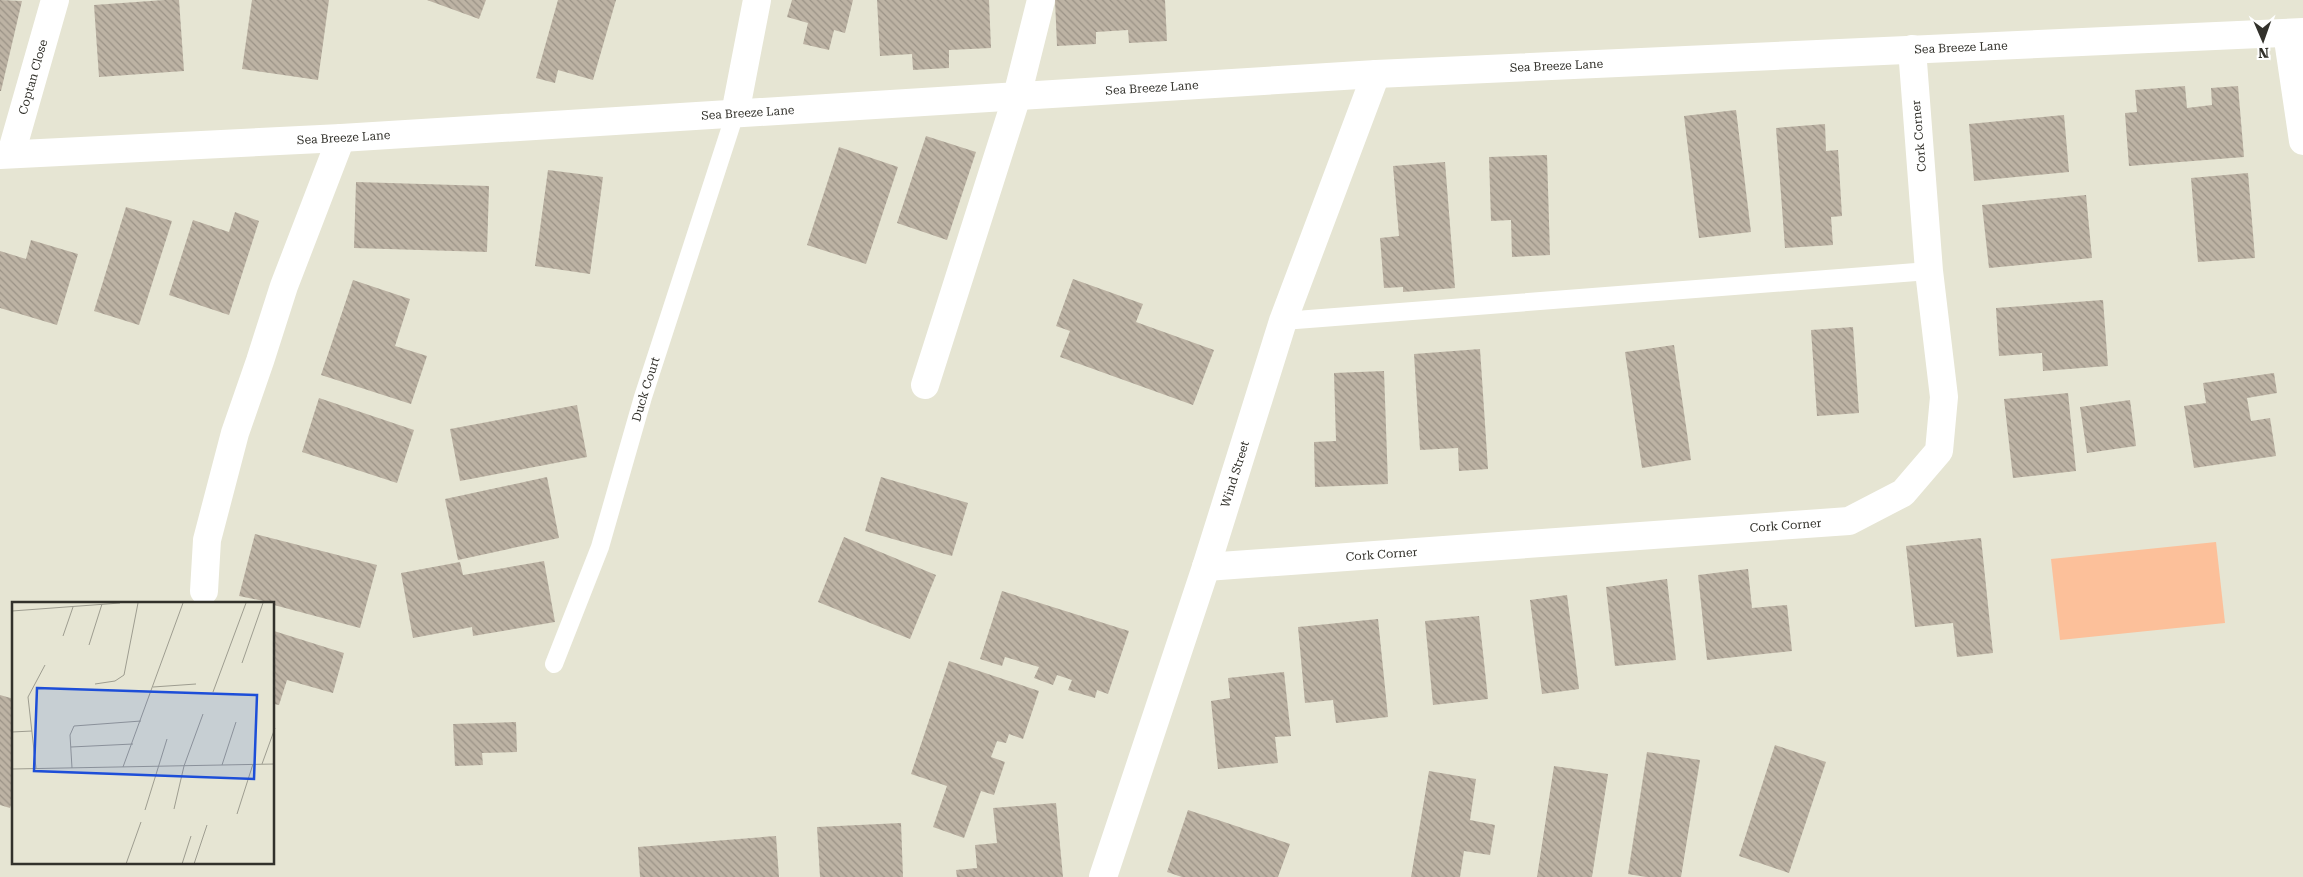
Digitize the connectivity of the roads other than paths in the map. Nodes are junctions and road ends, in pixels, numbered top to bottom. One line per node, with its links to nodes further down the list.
1 (55, 0): 11 (street, Coptan Close)
2 (757, 0): 8 (street)
3 (1041, 0): 7 (street)
4 (2295, 33): 5 (street, Sea Breeze Lane); 10 (street)
5 (1912, 50): 6 (street, Sea Breeze Lane); 12 (street, Cork Corner)
6 (1376, 74): 7 (street, Sea Breeze Lane); 13 (street, Wind Street)
7 (1018, 96): 8 (street, Sea Breeze Lane); 14 (street)
8 (735, 114): 9 (street, Sea Breeze Lane); 17 (lane, Duck Court)
9 (341, 138): 11 (street, Sea Breeze Lane); 16 (street)
10 (2303, 141)
11 (6, 154)
12 (1929, 271): 13 (lane); 15 (street, Cork Corner)
13 (1283, 322): 15 (street, Wind Street)
14 (925, 385)
15 (1206, 567): 18 (street, Wind Street)
16 (204, 591)
17 (554, 664)
18 (1103, 877)

